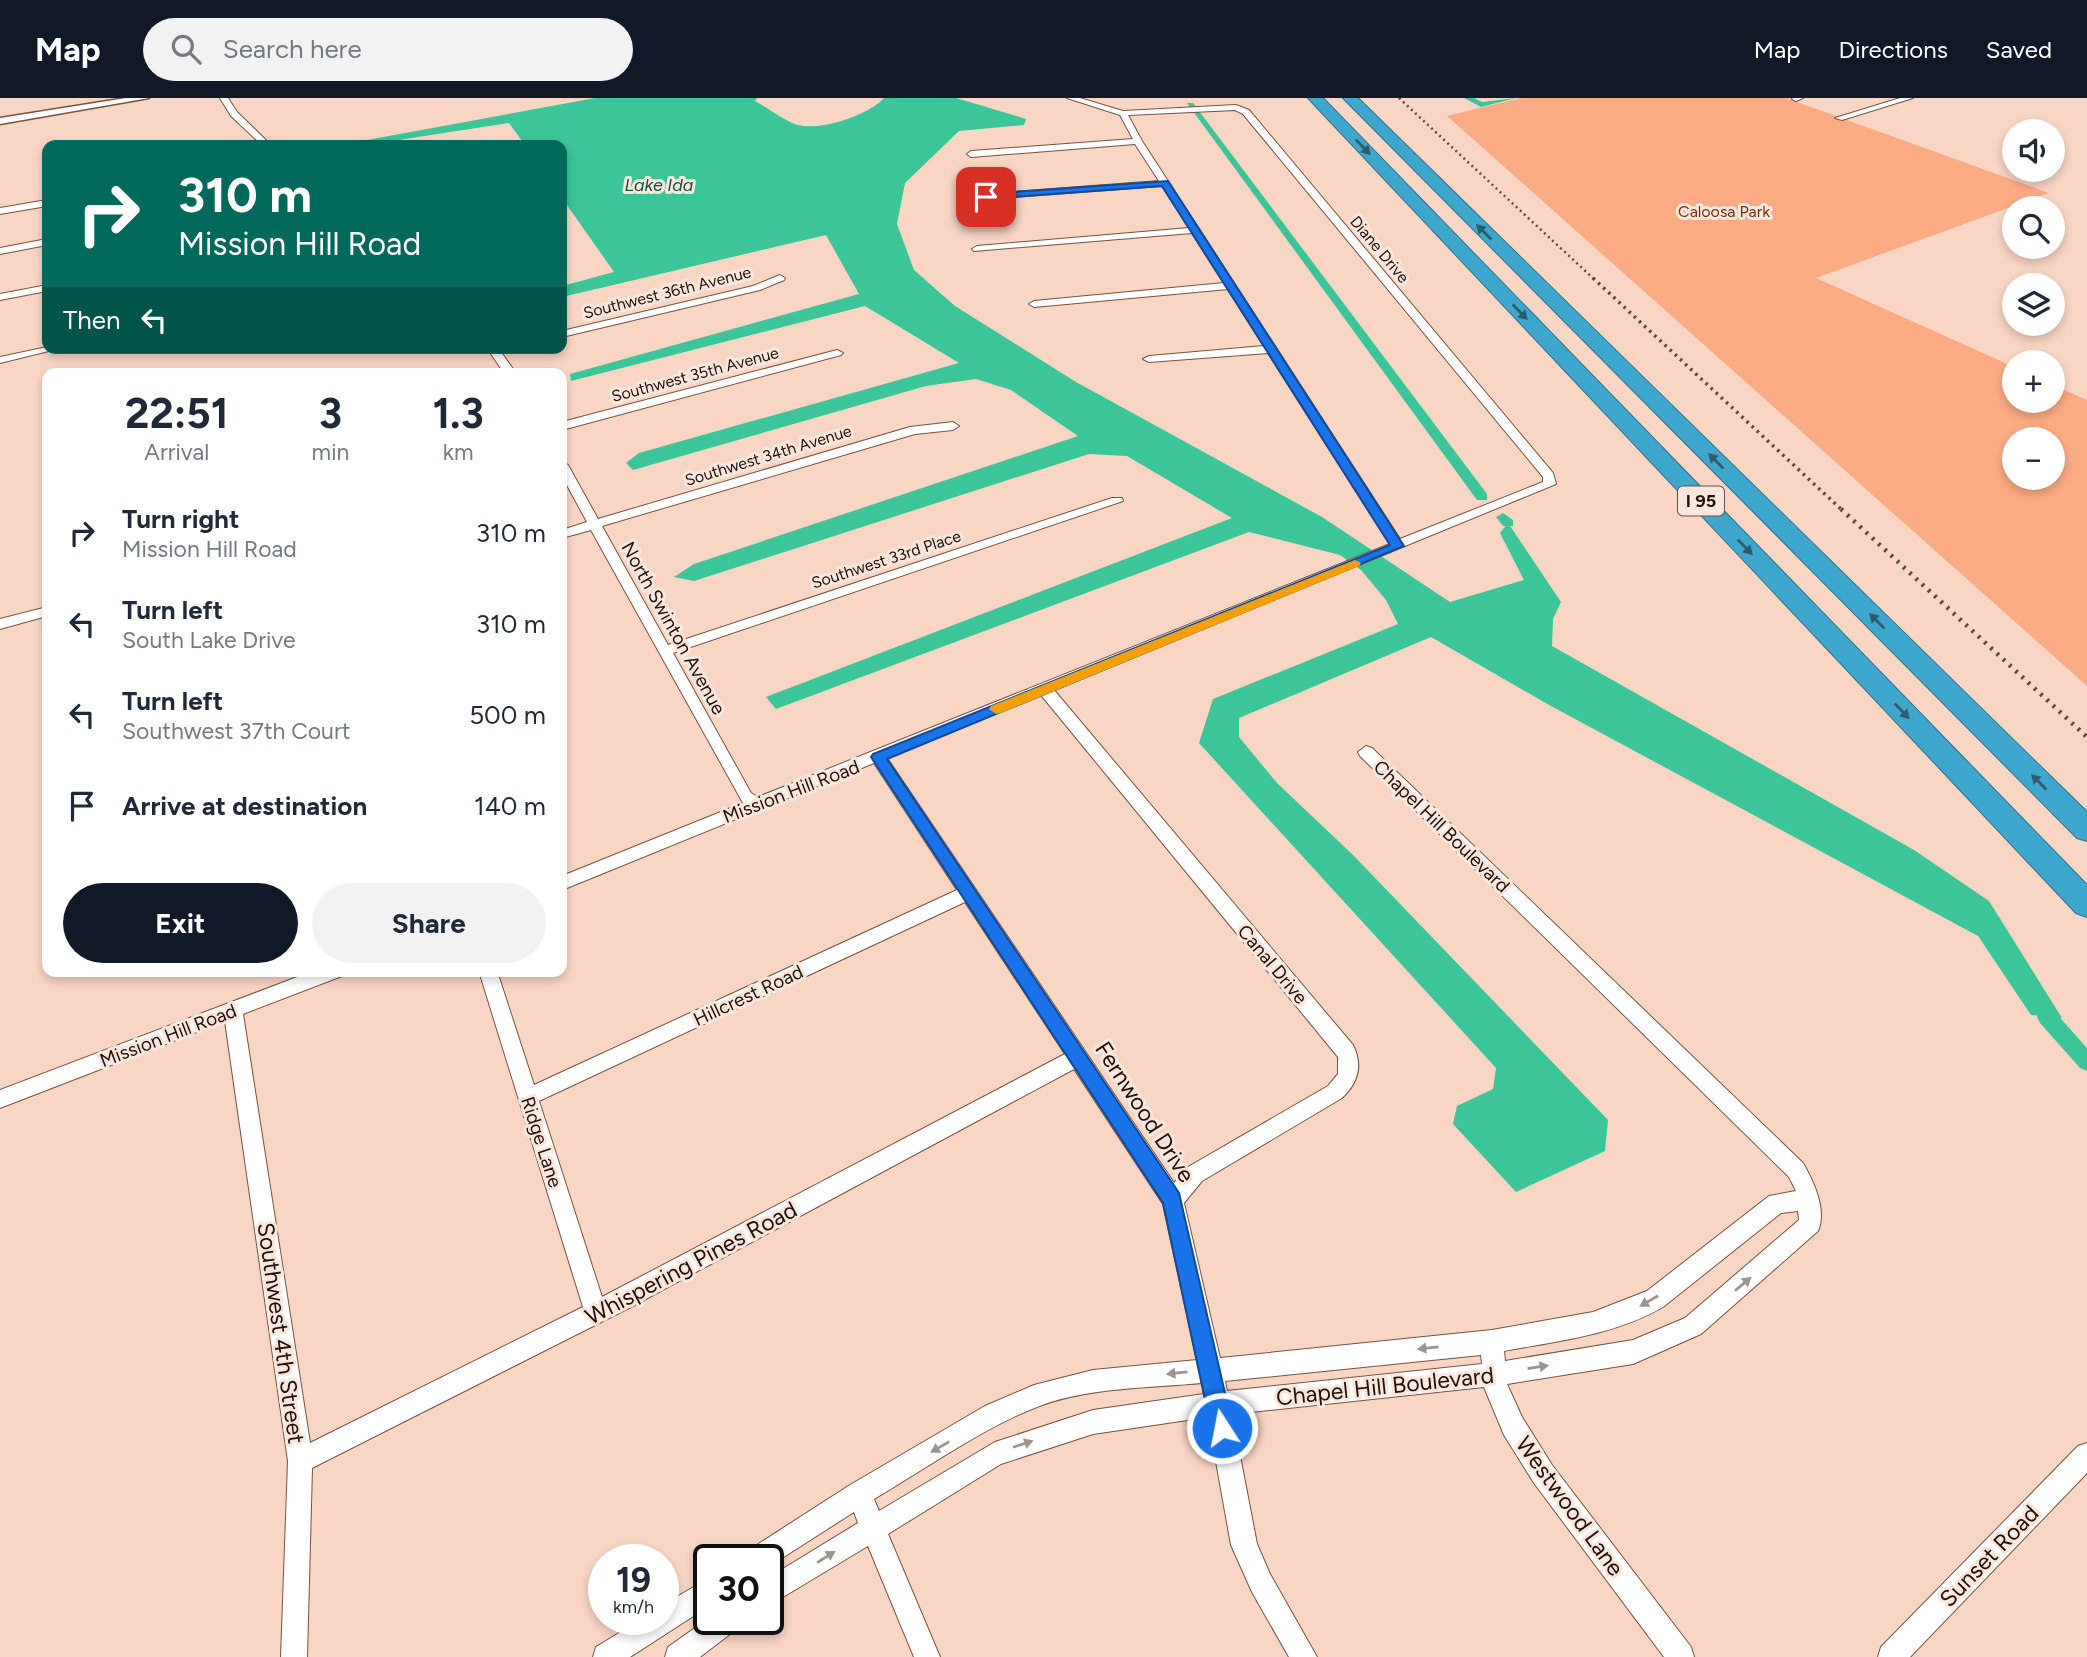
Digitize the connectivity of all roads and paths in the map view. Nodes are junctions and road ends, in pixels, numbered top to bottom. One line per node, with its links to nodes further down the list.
1 (144, 98): 10 (street)
2 (223, 98): 11 (street)
3 (1071, 98): 8 (street, Diane Drive)
4 (1315, 98): 51 (highway, I 95, one-way to 51)
5 (1350, 98): 48 (highway, I 95, one-way to 5)
6 (1909, 98): 9 (street)
7 (1216, 103): 8 (street, Diane Drive); 36 (street, Diane Drive)
8 (1123, 113): 12 (street)
9 (1839, 118)
10 (0, 121)
11 (262, 140)
12 (1138, 141): 13 (street); 14 (street)
13 (971, 154)
14 (1165, 183): 15 (street); 18 (street)
15 (961, 199)
16 (42, 204): 17 (street)
17 (0, 211)
18 (1195, 230): 20 (street); 23 (street)
19 (42, 244): 21 (street)
20 (976, 249)
21 (0, 251)
22 (779, 278): 27 (street, Southwest 36th Avenue)
23 (1230, 286): 26 (street); 28 (street)
24 (42, 289): 25 (street)
25 (0, 297)
26 (1034, 304)
27 (567, 333)
28 (1272, 349): 31 (street); 40 (street)
29 (42, 351): 32 (street)
30 (837, 353): 33 (street, Southwest 35th Avenue)
31 (1149, 359)
32 (0, 360)
33 (567, 425)
34 (953, 426): 38 (street, Southwest 34th Avenue)
35 (567, 473): 38 (street, North Swinton Avenue)
36 (1527, 495): 40 (street, Mission Hill Road)
37 (1117, 501): 43 (street, Southwest 33rd Place)
38 (595, 525): 39 (street, Southwest 34th Avenue); 43 (street, North Swinton Avenue)
39 (567, 533)
40 (1398, 546): 44 (street, Mission Hill Road)
41 (42, 612): 42 (street)
42 (0, 624)
43 (665, 651): 47 (street, North Swinton Avenue)
44 (1045, 690): 46 (street, Mission Hill Road); 58 (street, Canal Drive)
45 (1366, 752): 59 (street, Chapel Hill Boulevard)
46 (878, 757): 47 (street, Mission Hill Road); 50 (street, Fernwood Drive)
47 (757, 804): 49 (street, Mission Hill Road)
48 (2087, 830)
49 (567, 881)
50 (968, 894): 55 (street, Fernwood Drive); 56 (street, Hillcrest Road)
51 (2087, 905)
52 (319, 977): 54 (street, Mission Hill Road)
53 (490, 977): 56 (street, Ridge Lane)
54 (233, 1010): 57 (street, Mission Hill Road); 66 (street, Southwest 4th Street)
55 (1078, 1058): 58 (street, Fernwood Drive); 60 (street, Whispering Pines Road)
56 (528, 1097): 60 (street, Ridge Lane)
57 (0, 1099)
58 (1172, 1200): 62 (street, Fernwood Drive)
59 (1806, 1200): 61 (street, Chapel Hill Boulevard, one-way to 61); 63 (street, Chapel Hill Boulevard, one-way to 59)
60 (596, 1313): 66 (street, Whispering Pines Road)
61 (1492, 1342): 62 (street, Chapel Hill Boulevard, one-way to 62); 63 (street, Westwood Lane)
62 (1211, 1369): 64 (street, Fernwood Drive); 67 (street, Chapel Hill Boulevard, one-way to 67)
63 (1495, 1374): 64 (street, Chapel Hill Boulevard); 78 (street, Westwood Lane)
64 (1218, 1404): 68 (street, Chapel Hill Boulevard, one-way to 64); 77 (street, Fernwood Drive)
65 (2087, 1455): 79 (street, Sunset Road)
66 (300, 1461): 73 (street, Southwest 4th Street)
67 (859, 1494): 68 (street); 69 (street, Chapel Hill Boulevard)
68 (873, 1529): 70 (street, Chapel Hill Boulevard, one-way to 68); 76 (street)
69 (781, 1544)
70 (784, 1583)
71 (693, 1601): 74 (street)
72 (708, 1635): 75 (street)
73 (294, 1657)
74 (606, 1657)
75 (678, 1657)
76 (927, 1657)
77 (1304, 1657)
78 (1681, 1657)
79 (1891, 1657)

